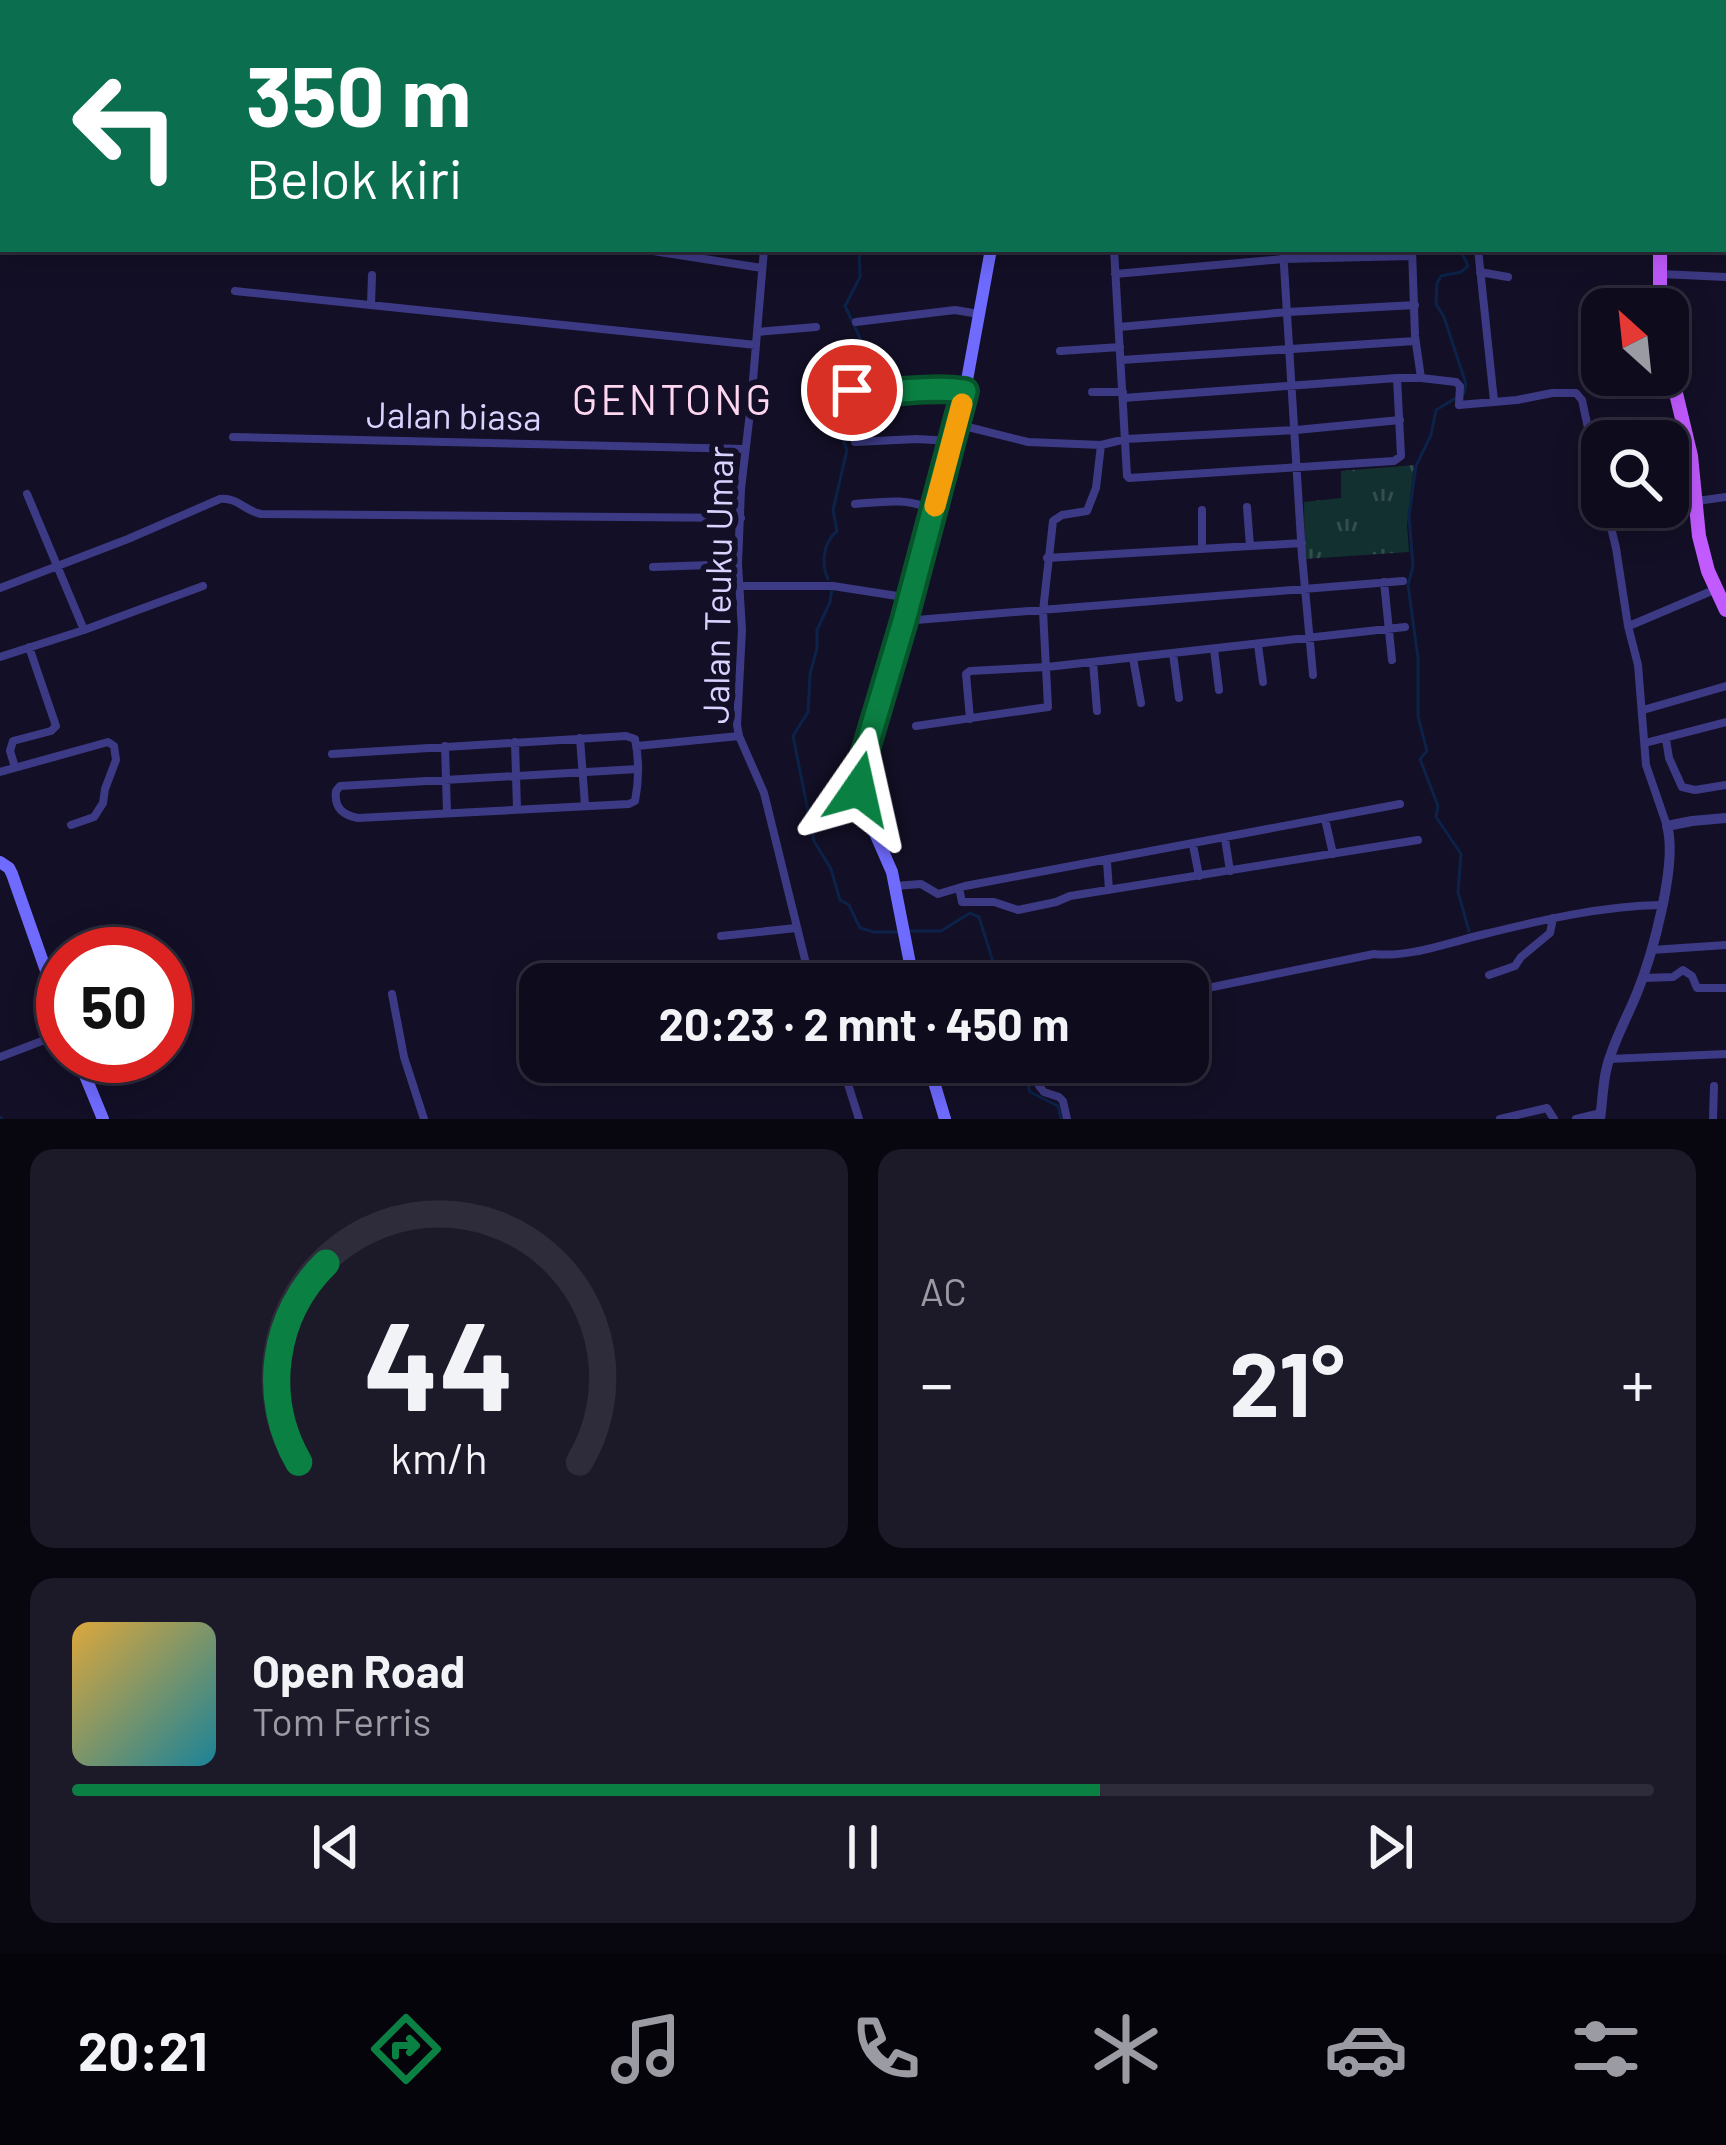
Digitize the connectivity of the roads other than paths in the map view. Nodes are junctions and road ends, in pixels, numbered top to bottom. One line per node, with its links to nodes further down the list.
1 (659, 252): 9 (street)
2 (764, 252): 9 (street, Jalan Teuku Umar)
3 (990, 252): 21 (main road)
4 (1114, 252): 11 (street)
5 (1412, 252): 8 (street); 19 (street)
6 (1478, 252): 10 (street)
7 (1660, 252): 12 (main road)
8 (1284, 254): 11 (street); 20 (street)
9 (762, 268): 25 (street, Jalan Teuku Umar)
10 (1480, 272): 14 (street); 40 (street)
11 (1115, 274): 24 (street)
12 (1659, 274): 15 (street); 16 (main road)
13 (372, 275): 18 (street)
14 (1508, 277)
15 (1726, 277)
16 (1659, 288)
17 (235, 291): 18 (street)
18 (370, 305): 27 (street)
19 (1414, 305): 20 (street); 26 (street)
20 (1288, 312): 24 (street); 29 (street)
21 (980, 314): 22 (street); 36 (main road)
22 (856, 322)
23 (816, 327): 25 (street)
24 (1118, 327): 28 (street)
25 (757, 332): 27 (street, Jalan Teuku Umar)
26 (1415, 341): 29 (street); 33 (street)
27 (756, 345): 50 (street, Jalan Teuku Umar)
28 (1120, 347): 30 (street); 31 (street)
29 (1291, 350): 31 (street); 34 (street)
30 (1060, 351)
31 (1120, 360): 38 (street)
32 (1397, 378): 33 (street); 34 (street); 41 (street)
33 (1420, 378): 40 (street)
34 (1293, 385): 38 (street); 44 (street)
35 (852, 390): 36 (street)
36 (965, 391): 43 (main road)
37 (1092, 392): 38 (street)
38 (1123, 395): 46 (street)
39 (1676, 396): 52 (main road)
40 (1493, 401): 42 (street)
41 (1400, 420): 44 (street); 51 (street)
42 (1585, 420)
43 (956, 424): 47 (main road); 49 (street)
44 (1296, 430): 46 (street); 51 (street)
45 (233, 437): 50 (street, Jalan biasa)
46 (1126, 440): 49 (street); 51 (street)
47 (952, 441): 48 (street); 60 (main road)
48 (855, 442)
49 (1101, 445): 66 (street)
50 (745, 449): 61 (street, Jalan Teuku Umar)
51 (1298, 466): 63 (street)
52 (1693, 468): 53 (street); 56 (main road)
53 (1689, 469)
54 (27, 494): 68 (street)
55 (1726, 497): 56 (street)
56 (1696, 501): 76 (main road)
57 (855, 504): 60 (street)
58 (1247, 507): 64 (street)
59 (1202, 510): 65 (street)
60 (933, 511): 77 (main road)
61 (741, 518): 67 (street, Jalan Teuku Umar); 68 (street)
62 (1611, 528): 81 (street)
63 (1302, 543): 64 (street); 75 (street)
64 (1250, 546): 65 (street)
65 (1202, 549): 66 (street)
66 (1047, 558): 79 (street)
67 (738, 564): 69 (street); 73 (street, Jalan Teuku Umar)
68 (58, 566): 74 (street); 84 (street)
69 (653, 566)
70 (1402, 581): 71 (street)
71 (1384, 582): 75 (street); 83 (street)
72 (203, 586): 84 (street)
73 (739, 586): 77 (street); 106 (street, Jalan Teuku Umar)
74 (0, 588)
75 (1305, 588): 79 (street); 85 (street)
76 (1716, 590): 78 (main road); 81 (street)
77 (910, 598): 80 (main road)
78 (1726, 610)
79 (1043, 611): 80 (street); 94 (street)
80 (904, 621): 138 (main road)
81 (1628, 626): 101 (street)
82 (1406, 627): 83 (street)
83 (1387, 629): 85 (street); 92 (street)
84 (84, 630): 87 (street)
85 (1310, 639): 86 (street); 95 (street)
86 (1258, 645): 88 (street); 96 (street)
87 (29, 647): 90 (street); 114 (street)
88 (1214, 650): 89 (street); 98 (street)
89 (1173, 653): 91 (street); 99 (street)
90 (0, 657)
91 (1133, 658): 93 (street); 100 (street)
92 (1392, 660)
93 (1093, 662): 94 (street); 102 (street)
94 (1047, 667): 103 (street); 103 (street)
95 (1313, 675)
96 (1263, 682)
97 (1726, 686): 101 (street)
98 (1220, 690)
99 (1179, 698)
100 (1141, 704)
101 (1643, 710): 110 (street)
102 (1097, 711)
103 (970, 719): 105 (street)
104 (1726, 722): 108 (street)
105 (916, 726)
106 (739, 736): 112 (street); 144 (street, Jalan Teuku Umar)
107 (580, 738): 109 (street); 112 (street); 117 (street)
108 (1666, 739): 110 (street); 120 (street)
109 (515, 742): 111 (street); 118 (street)
110 (1645, 743): 128 (street)
111 (445, 746): 113 (street); 119 (street)
112 (637, 746): 115 (street)
113 (332, 754)
114 (15, 767): 116 (street); 127 (street)
115 (638, 769): 117 (street); 122 (street)
116 (0, 772)
117 (583, 772): 118 (street); 122 (street)
118 (516, 777): 119 (street); 123 (street)
119 (446, 781): 124 (street); 124 (street)
120 (1726, 785)
121 (1400, 804): 126 (street)
122 (586, 806): 123 (street)
123 (517, 809): 124 (street)
124 (447, 812)
125 (1726, 818): 128 (street)
126 (1325, 819): 129 (street); 132 (street)
127 (71, 825)
128 (1667, 826): 142 (street)
129 (1225, 838): 131 (street); 135 (street)
130 (1418, 840): 132 (street)
131 (1193, 845): 134 (street); 136 (street)
132 (1333, 854): 135 (street)
133 (0, 862): 146 (main road)
134 (1107, 862): 137 (street); 140 (street)
135 (1230, 871): 136 (street)
136 (1199, 876): 140 (street)
137 (991, 882): 139 (street); 141 (street)
138 (895, 886): 139 (street); 150 (main road)
139 (959, 888): 141 (street)
140 (1109, 891): 141 (street)
141 (994, 902)
142 (1661, 905): 143 (street); 148 (street)
143 (1553, 918): 151 (street); 153 (street)
144 (796, 928): 145 (street); 149 (street, Jalan Teuku Umar)
145 (722, 936)
146 (36, 942)
147 (1726, 945): 148 (street)
148 (1651, 950): 152 (street)
149 (805, 963)
150 (909, 963)
151 (1490, 975)
152 (1643, 978): 154 (street); 159 (street)
153 (1209, 988)
154 (1726, 988)
155 (392, 994): 167 (street)
156 (36, 1043): 158 (street)
157 (1726, 1054): 159 (street)
158 (0, 1057)
159 (1609, 1059): 165 (street)
160 (88, 1083): 166 (main road)
161 (848, 1083): 168 (street)
162 (934, 1083): 169 (main road)
163 (1039, 1083): 170 (street)
164 (1714, 1086): 174 (street)
165 (1601, 1116): 173 (street)
166 (103, 1119)
167 (424, 1119)
168 (859, 1119)
169 (945, 1119)
170 (1067, 1119)
171 (1500, 1119): 172 (street)
172 (1553, 1119)
173 (1576, 1119)
174 (1713, 1119)

